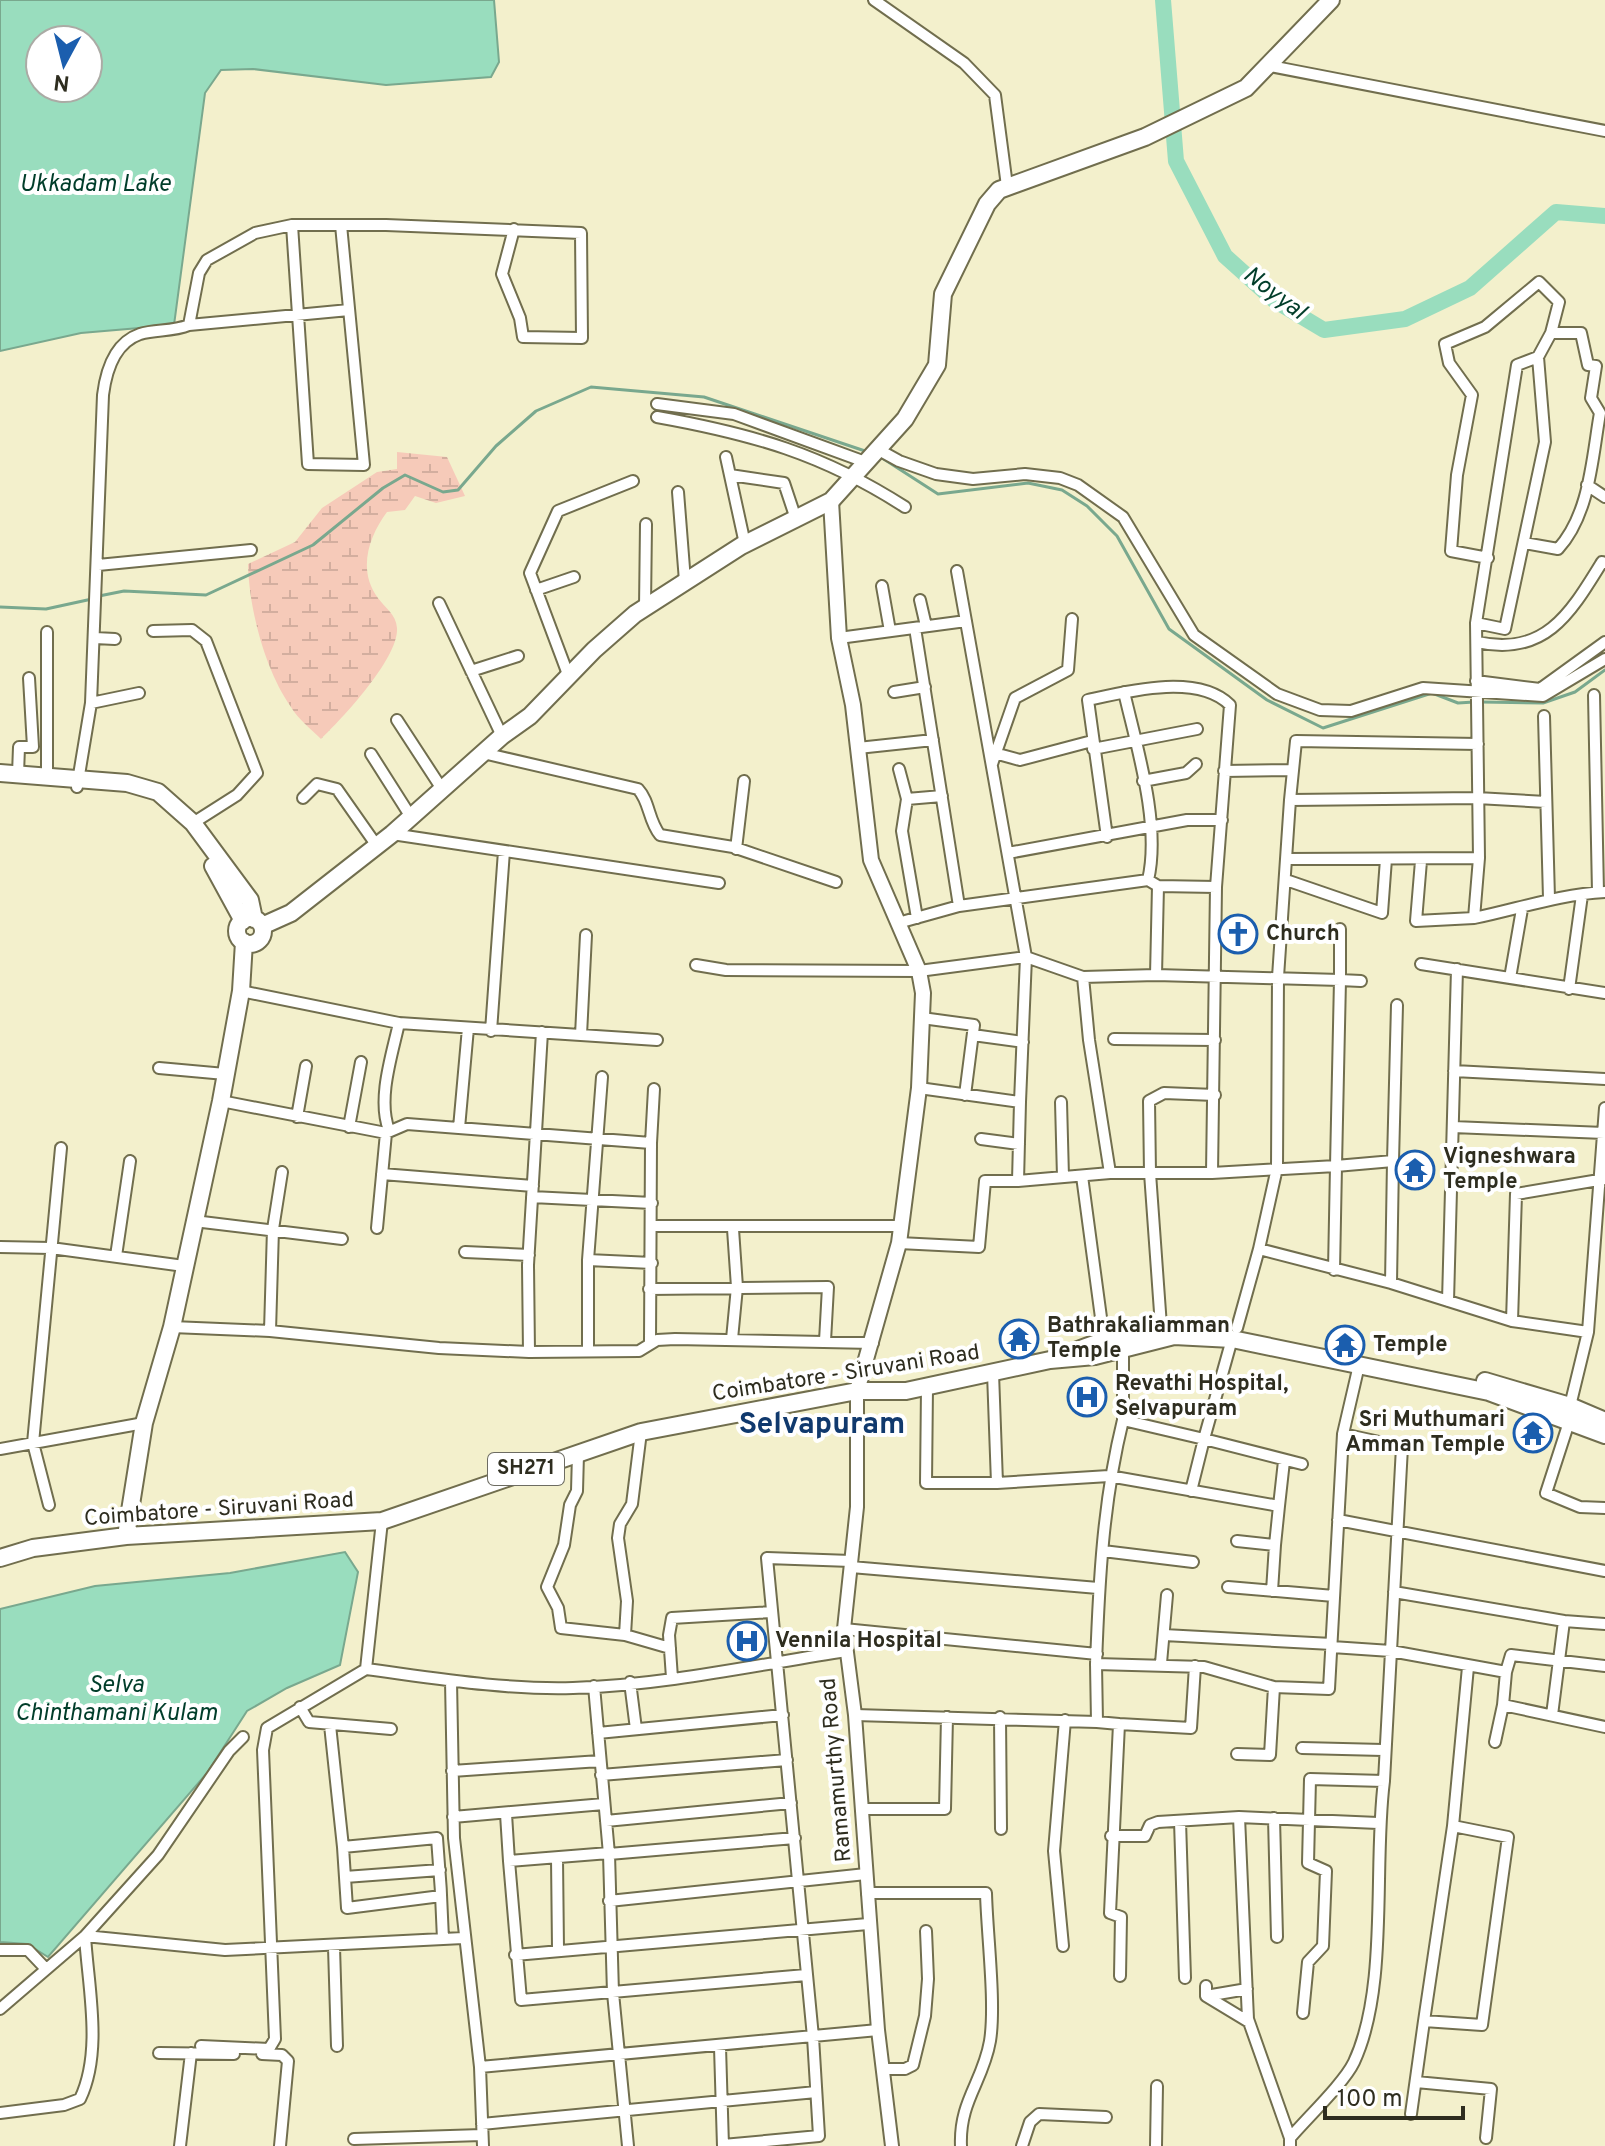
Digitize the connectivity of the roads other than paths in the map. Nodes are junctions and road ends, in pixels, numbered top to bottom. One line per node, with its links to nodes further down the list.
1 (874, 0): 5 (street)
2 (1331, 0): 3 (main road)
3 (1270, 66): 4 (street); 5 (main road)
4 (1605, 131)
5 (1007, 186): 17 (main road)
6 (292, 225): 7 (street); 10 (street); 11 (street)
7 (341, 225): 8 (street); 9 (street)
8 (514, 229): 8 (street)
9 (349, 310): 10 (street); 10 (street)
10 (298, 315): 11 (street)
11 (189, 325): 32 (street)
12 (1551, 333): 13 (street); 20 (street); 30 (street)
13 (1538, 357): 27 (street); 30 (street)
14 (657, 404): 17 (street)
15 (657, 417): 17 (street)
16 (726, 457): 18 (street)
17 (869, 462): 23 (main road); 24 (street); 58 (street)
18 (730, 475): 25 (street); 28 (street)
19 (633, 481): 37 (street)
20 (1587, 485): 22 (street); 27 (street)
21 (678, 492): 35 (street)
22 (1605, 497)
23 (831, 501): 25 (main road); 49 (main road)
24 (905, 507)
25 (796, 519): 28 (main road)
26 (646, 524): 40 (street)
27 (1524, 543): 43 (street)
28 (745, 544): 35 (main road)
29 (251, 550): 32 (street)
30 (1488, 558): 43 (street)
31 (1605, 563): 51 (street)
32 (98, 565): 48 (street)
33 (957, 571): 42 (street)
34 (574, 577): 37 (street)
35 (685, 581): 40 (main road)
36 (882, 586): 46 (street)
37 (536, 590): 56 (street)
38 (920, 600): 44 (street)
39 (439, 603): 55 (street)
40 (645, 607): 56 (main road)
41 (1072, 619): 76 (street)
42 (966, 621): 44 (street); 77 (street)
43 (1476, 623): 51 (street)
44 (920, 627): 46 (street); 59 (street)
45 (153, 631): 98 (street)
46 (890, 631): 49 (street)
47 (47, 632): 84 (street)
48 (95, 638): 50 (street); 64 (street)
49 (839, 638): 73 (main road)
50 (115, 639)
51 (1477, 642): 58 (street)
52 (1605, 642): 58 (street)
53 (518, 656): 55 (street)
54 (1605, 659): 58 (street)
55 (471, 671): 68 (street)
56 (569, 677): 68 (main road)
57 (29, 678): 83 (street)
58 (1475, 685): 71 (street)
59 (925, 687): 60 (street); 69 (street)
60 (894, 692)
61 (1124, 692): 70 (street); 72 (street); 81 (street)
62 (139, 693): 64 (street)
63 (1594, 695): 115 (street)
64 (91, 703): 88 (street)
65 (1544, 716): 95 (street)
66 (397, 720): 89 (street)
67 (1197, 729): 70 (street)
68 (502, 736): 74 (main road)
69 (933, 740): 73 (street); 90 (street)
70 (1135, 741): 72 (street); 87 (street)
71 (1478, 744): 80 (street); 92 (street)
72 (1092, 745): 76 (street); 101 (street)
73 (858, 748): 124 (main road)
74 (483, 753): 89 (main road); 103 (street)
75 (371, 754): 96 (street)
76 (998, 754): 77 (street)
77 (992, 764): 105 (street)
78 (1196, 764): 87 (street)
79 (899, 769): 93 (street)
80 (1291, 770): 81 (street); 94 (street)
81 (1224, 771): 97 (street)
82 (0, 773): 83 (main road)
83 (18, 774): 84 (main road)
84 (47, 777): 88 (main road)
85 (0, 780): 88 (main road)
86 (744, 781): 103 (street)
87 (1143, 781): 99 (street)
88 (78, 783): 98 (main road); 123 (main road)
89 (442, 789): 96 (main road)
90 (942, 796): 93 (street); 119 (street)
91 (303, 798): 102 (street)
92 (1477, 798): 94 (street); 95 (street); 106 (street)
93 (907, 799): 121 (street)
94 (1290, 800): 107 (street)
95 (1546, 802): 118 (street)
96 (411, 817): 100 (main road)
97 (1222, 820): 99 (street); 114 (street)
98 (193, 823): 123 (main road)
99 (1150, 830): 101 (street); 113 (street)
100 (392, 834): 102 (main road); 104 (street)
101 (1107, 837): 105 (street)
102 (377, 846): 123 (main road)
103 (736, 849): 111 (street)
104 (504, 851): 112 (street); 147 (street)
105 (1008, 853): 117 (street)
106 (1479, 858): 109 (street); 122 (street)
107 (1287, 859): 108 (street); 110 (street)
108 (1386, 859): 109 (street); 110 (street)
109 (1421, 861): 122 (street)
110 (1286, 880): 136 (street)
111 (836, 882)
112 (719, 883)
113 (1153, 883): 114 (street); 117 (street); 133 (street)
114 (1216, 887): 134 (street)
115 (1602, 892): 116 (street)
116 (1582, 895): 118 (street); 141 (street)
117 (1016, 898): 119 (street); 128 (street)
118 (1549, 898): 120 (street)
119 (959, 906): 121 (street)
120 (1522, 909): 122 (street); 137 (street)
121 (917, 918): 124 (street)
122 (1474, 918)
123 (253, 922): 127 (main road); 127 (main road)
124 (898, 923): 132 (main road)
125 (1340, 929): 138 (street)
126 (586, 935): 149 (street)
127 (250, 942): 140 (main road)
128 (1026, 957): 132 (street); 135 (street); 154 (street)
129 (1421, 964): 131 (street)
130 (696, 965): 132 (street)
131 (1457, 969): 137 (street); 158 (street)
132 (919, 971): 144 (main road)
133 (1156, 975): 134 (street); 135 (street)
134 (1217, 976): 136 (street); 153 (street)
135 (1083, 977): 188 (street)
136 (1278, 977): 138 (street); 186 (street)
137 (1510, 978): 141 (street)
138 (1340, 980): 139 (street); 185 (street)
139 (1361, 981)
140 (242, 983): 145 (street); 159 (main road)
141 (1569, 989): 142 (street)
142 (1605, 993)
143 (1397, 1005): 184 (street)
144 (922, 1018): 150 (street); 162 (main road)
145 (399, 1023): 146 (street); 175 (street)
146 (468, 1028): 147 (street); 174 (street)
147 (491, 1031): 148 (street)
148 (542, 1032): 149 (street); 177 (street)
149 (581, 1035): 152 (street)
150 (973, 1035): 154 (street); 164 (street)
151 (1114, 1039): 153 (street)
152 (657, 1040)
153 (1215, 1040): 165 (street)
154 (1023, 1042): 167 (street)
155 (361, 1062): 172 (street)
156 (306, 1066): 170 (street)
157 (159, 1068): 159 (street)
158 (1454, 1071): 161 (street); 173 (street)
159 (225, 1074): 166 (main road)
160 (602, 1077): 178 (street)
161 (1605, 1079)
162 (919, 1088): 164 (street); 202 (main road)
163 (654, 1089): 180 (street)
164 (965, 1095): 167 (street)
165 (1215, 1095): 189 (street); 190 (street)
166 (221, 1101): 170 (street); 200 (main road)
167 (1020, 1102): 181 (street)
168 (1061, 1102): 193 (street)
169 (1605, 1108): 171 (street)
170 (297, 1117): 172 (street)
171 (1605, 1119): 176 (street)
172 (349, 1127): 175 (street)
173 (1453, 1127): 176 (street); 221 (street)
174 (459, 1128): 175 (street); 177 (street)
175 (388, 1132): 191 (street)
176 (1604, 1133): 194 (street)
177 (536, 1136): 178 (street); 196 (street)
178 (595, 1139): 180 (street); 197 (street)
179 (981, 1139): 181 (street)
180 (651, 1143): 198 (street)
181 (1019, 1144): 195 (street)
182 (61, 1148): 209 (street)
183 (130, 1161): 213 (street)
184 (1393, 1161): 185 (street); 218 (street)
185 (1336, 1166): 186 (street); 217 (street)
186 (1277, 1168): 190 (street); 210 (street)
187 (282, 1172): 204 (street)
188 (1110, 1173): 189 (street); 192 (street)
189 (1150, 1173): 190 (street); 223 (street)
190 (1212, 1173)
191 (382, 1174): 196 (street); 203 (street)
192 (1082, 1176): 193 (street); 229 (street)
193 (1063, 1177): 195 (street)
194 (1602, 1180): 199 (street); 222 (street)
195 (1018, 1181): 207 (street)
196 (532, 1191): 197 (street); 212 (street)
197 (591, 1200): 198 (street); 214 (street)
198 (652, 1203): 201 (street)
199 (1600, 1217): 226 (street)
200 (194, 1221): 204 (street); 216 (main road)
201 (652, 1226): 205 (street); 215 (street)
202 (901, 1226): 205 (street); 207 (main road)
203 (377, 1228)
204 (273, 1229): 206 (street); 225 (street)
205 (733, 1229): 219 (street)
206 (342, 1239)
207 (899, 1243): 232 (main road)
208 (0, 1247): 209 (street)
209 (51, 1248): 213 (street); 249 (street)
210 (1259, 1249): 217 (street); 227 (street)
211 (465, 1252): 212 (street)
212 (529, 1255): 235 (street)
213 (116, 1256): 216 (street)
214 (588, 1260): 215 (street); 234 (street)
215 (652, 1263): 220 (street)
216 (184, 1266): 224 (main road)
217 (1334, 1270): 218 (street)
218 (1391, 1283): 221 (street)
219 (737, 1287): 220 (street); 228 (street); 230 (street)
220 (649, 1289): 231 (street)
221 (1448, 1301): 222 (street)
222 (1512, 1321): 226 (street)
223 (1161, 1326): 227 (main road); 229 (main road)
224 (172, 1327): 225 (street); 244 (main road)
225 (270, 1331): 235 (street)
226 (1588, 1332): 241 (street)
227 (1235, 1334): 233 (main road, Coimbatore - Siruvani Road / SH271); 237 (main road, Coimbatore - Siruvani Road / SH271); 241 (main road); 248 (street)
228 (732, 1339): 230 (street); 231 (street)
229 (1104, 1340): 236 (main road)
230 (825, 1341): 232 (street)
231 (650, 1343): 234 (street)
232 (873, 1343): 239 (main road)
233 (1123, 1347): 236 (main road, Coimbatore - Siruvani Road / SH271); 242 (street)
234 (588, 1351): 235 (street)
235 (529, 1352)
236 (1050, 1360): 238 (main road, Coimbatore - Siruvani Road / SH271)
237 (1359, 1365): 241 (main road, Coimbatore - Siruvani Road / SH271); 246 (street)
238 (993, 1373): 240 (main road, Coimbatore - Siruvani Road / SH271); 255 (street)
239 (861, 1383): 240 (main road, Coimbatore - Siruvani Road / SH271); 245 (main road, Coimbatore - Siruvani Road / SH271); 269 (street, Ramamurthy Road)
240 (927, 1387): 255 (street)
241 (1570, 1412): 243 (main road); 247 (main road, Coimbatore - Siruvani Road / SH271); 259 (street)
242 (1123, 1420): 248 (street); 254 (street)
243 (1605, 1421)
244 (144, 1423): 249 (street); 263 (main road)
245 (641, 1432): 251 (main road, Coimbatore - Siruvani Road / SH271); 281 (street)
246 (1343, 1434): 260 (street); 262 (street)
247 (1605, 1435)
248 (1204, 1439): 252 (street); 256 (street)
249 (33, 1443): 250 (street); 257 (street)
250 (0, 1449)
251 (578, 1454): 261 (main road, Coimbatore - Siruvani Road / SH271); 281 (street)
252 (1284, 1461): 253 (street); 258 (street)
253 (1302, 1464)
254 (1109, 1476): 255 (street); 256 (street); 266 (street)
255 (997, 1483)
256 (1191, 1491): 258 (street)
257 (49, 1505)
258 (1279, 1506): 265 (street)
259 (1605, 1508)
260 (1338, 1520): 262 (street); 276 (street)
261 (382, 1521): 263 (main road, Coimbatore - Siruvani Road / SH271); 294 (street)
262 (1396, 1529): 270 (street); 274 (street)
263 (126, 1536): 267 (main road, Coimbatore - Siruvani Road / SH271)
264 (1237, 1541): 265 (street)
265 (1275, 1545): 273 (street)
266 (1103, 1551): 268 (street); 272 (street)
267 (0, 1558)
268 (1193, 1562)
269 (851, 1564): 272 (street); 277 (street); 280 (street, Ramamurthy Road)
270 (1605, 1571)
271 (1228, 1587): 273 (street)
272 (1098, 1588): 287 (street)
273 (1272, 1591): 276 (street)
274 (1394, 1592): 278 (street); 286 (street)
275 (1167, 1595): 282 (street)
276 (1334, 1596): 283 (street)
277 (772, 1612): 284 (street); 289 (street)
278 (1564, 1621): 279 (street); 288 (street)
279 (1605, 1624)
280 (844, 1629): 285 (street, Ramamurthy Road); 287 (street)
281 (625, 1635): 284 (street)
282 (1164, 1635): 283 (street); 290 (street)
283 (1332, 1646): 286 (street); 300 (street)
284 (670, 1648): 296 (street)
285 (846, 1651): 289 (street); 304 (street, Ramamurthy Road)
286 (1391, 1651): 293 (street); 319 (street)
287 (1096, 1659): 290 (street); 309 (street)
288 (1559, 1661): 292 (street); 295 (street); 305 (street)
289 (776, 1662): 296 (street); 303 (street)
290 (1161, 1663): 291 (street)
291 (1195, 1666): 300 (street); 310 (street)
292 (1605, 1666)
293 (1468, 1667): 295 (street); 337 (street)
294 (366, 1669): 297 (street); 302 (street)
295 (1506, 1672): 301 (street)
296 (672, 1678): 298 (street)
297 (451, 1681): 299 (street); 323 (street)
298 (630, 1682): 299 (street); 314 (street)
299 (594, 1686): 315 (street)
300 (1274, 1687): 320 (street)
301 (1503, 1705): 305 (street); 317 (street)
302 (300, 1707): 311 (street); 364 (street)
303 (783, 1715): 314 (street); 321 (street)
304 (855, 1715): 306 (street); 328 (street, Ramamurthy Road)
305 (1552, 1715): 312 (street)
306 (947, 1717): 307 (street); 328 (street)
307 (1000, 1717): 308 (street); 338 (street)
308 (1065, 1720): 309 (street); 362 (street)
309 (1097, 1722): 310 (street)
310 (1119, 1724): 339 (street)
311 (330, 1725): 313 (street); 343 (street)
312 (1605, 1727)
313 (391, 1729)
314 (636, 1729): 315 (street)
315 (598, 1733): 322 (street)
316 (243, 1737): 357 (street)
317 (1495, 1742)
318 (1302, 1748): 319 (street)
319 (1383, 1750): 325 (street)
320 (1237, 1754)
321 (787, 1760): 324 (street); 326 (street)
322 (600, 1761): 323 (street); 324 (street)
323 (452, 1771): 330 (street)
324 (601, 1775): 327 (street)
325 (1384, 1781): 333 (street); 336 (street)
326 (791, 1803): 334 (street); 342 (street)
327 (604, 1804): 329 (street); 334 (street)
328 (862, 1809): 348 (street, Ramamurthy Road)
329 (506, 1814): 330 (street); 346 (street)
330 (453, 1817): 341 (street)
331 (1239, 1817): 332 (street); 335 (street); 372 (street)
332 (1274, 1818): 333 (street); 358 (street)
333 (1307, 1819): 336 (street); 375 (street)
334 (606, 1821): 344 (street)
335 (1180, 1821): 339 (street); 371 (street)
336 (1378, 1823): 400 (street)
337 (1453, 1826): 376 (street); 376 (street)
338 (1001, 1829)
339 (1111, 1836): 370 (street)
340 (437, 1838): 341 (street); 343 (street); 347 (street)
341 (454, 1838): 359 (street)
342 (795, 1838): 344 (street); 350 (street)
343 (343, 1847): 349 (street)
344 (609, 1853): 345 (street); 353 (street)
345 (557, 1858): 346 (street); 365 (street)
346 (509, 1861): 367 (street)
347 (440, 1870): 349 (street); 352 (street)
348 (866, 1874): 350 (street); 351 (street, Ramamurthy Road)
349 (345, 1877): 352 (street)
350 (798, 1882): 353 (street); 355 (street)
351 (867, 1893): 354 (street, Ramamurthy Road); 406 (street)
352 (441, 1896): 360 (street)
353 (609, 1901): 361 (street)
354 (868, 1924): 355 (street); 378 (street, Ramamurthy Road)
355 (801, 1929): 361 (street); 369 (street)
356 (926, 1931): 387 (street)
357 (85, 1936): 364 (street); 368 (street); 393 (street)
358 (1277, 1937)
359 (463, 1938): 360 (street); 386 (street)
360 (443, 1939): 363 (street)
361 (612, 1946): 365 (street); 373 (street)
362 (1063, 1946)
363 (334, 1947): 364 (street); 381 (street)
364 (273, 1949): 380 (street)
365 (558, 1949): 367 (street)
366 (0, 1950): 368 (street)
367 (515, 1955): 373 (street)
368 (46, 1969): 374 (street)
369 (806, 1975): 373 (street); 379 (street)
370 (1120, 1976)
371 (1185, 1978)
372 (1247, 1989): 377 (street); 377 (street)
373 (613, 1993): 383 (street)
374 (0, 2009)
375 (1303, 2013)
376 (1424, 2021): 388 (street)
377 (1249, 2022): 400 (street)
378 (878, 2030): 379 (street); 387 (street, Ramamurthy Road)
379 (813, 2037): 382 (street); 390 (street)
380 (201, 2046)
381 (337, 2046)
382 (720, 2047): 383 (street); 391 (street)
383 (619, 2052): 386 (street); 392 (street)
384 (159, 2053): 385 (street)
385 (191, 2053): 402 (street); 403 (street)
386 (480, 2067): 396 (street)
387 (882, 2069): 405 (street, Ramamurthy Road)
388 (1416, 2082): 394 (street); 397 (street)
389 (1157, 2086): 408 (street)
390 (816, 2092): 391 (street); 399 (street)
391 (722, 2100): 392 (street); 401 (street)
392 (623, 2108): 396 (street); 404 (street)
393 (0, 2113)
394 (1411, 2114)
395 (1106, 2117): 407 (street)
396 (482, 2135): 398 (street)
397 (1486, 2138)
398 (354, 2139)
399 (819, 2141): 401 (street)
400 (1290, 2142)
401 (723, 2145)
402 (180, 2146)
403 (280, 2146)
404 (628, 2146)
405 (892, 2146)
406 (961, 2146)
407 (1022, 2146)
408 (1156, 2146)

